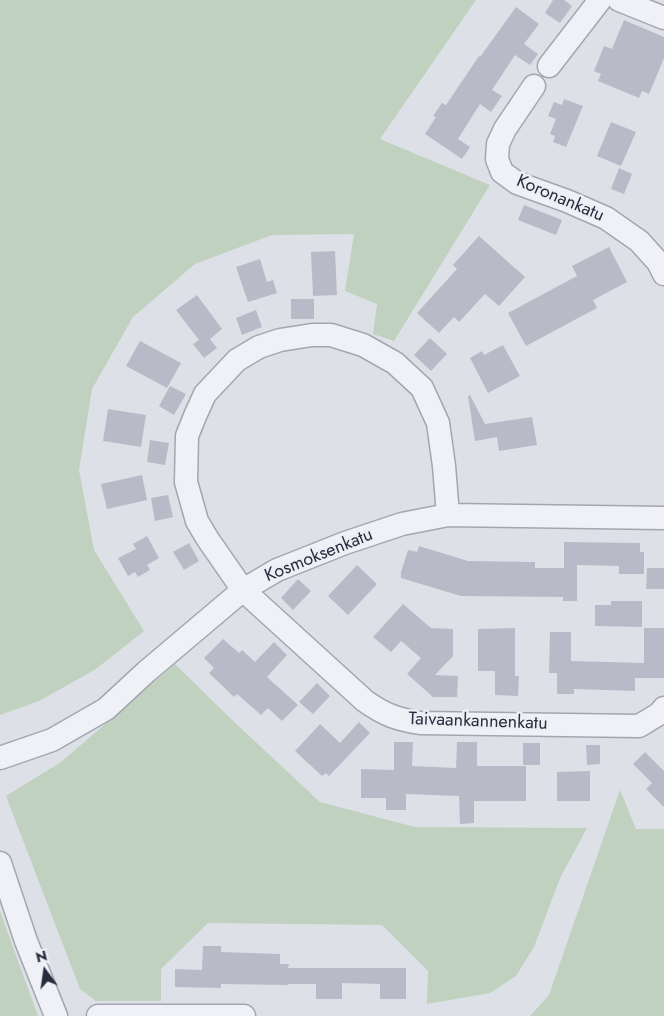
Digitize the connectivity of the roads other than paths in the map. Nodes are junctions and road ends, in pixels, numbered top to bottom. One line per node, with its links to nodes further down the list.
1 (600, 0): 4 (street)
2 (619, 0): 3 (street)
3 (664, 18)
4 (549, 66)
5 (534, 86): 6 (street, Koronankatu)
6 (664, 274)
7 (448, 515): 8 (street, Kosmoksenkatu); 9 (street, Kosmoksenkatu); 9 (street, Taivaankannenkatu)
8 (664, 518)
9 (243, 590): 10 (street, Taivaankannenkatu); 11 (street, Kosmoksenkatu)
10 (664, 708)
11 (0, 758)
12 (0, 863): 13 (street)
13 (56, 1016)
14 (98, 1016): 15 (street)
15 (206, 1016): 16 (street)
16 (244, 1016)

